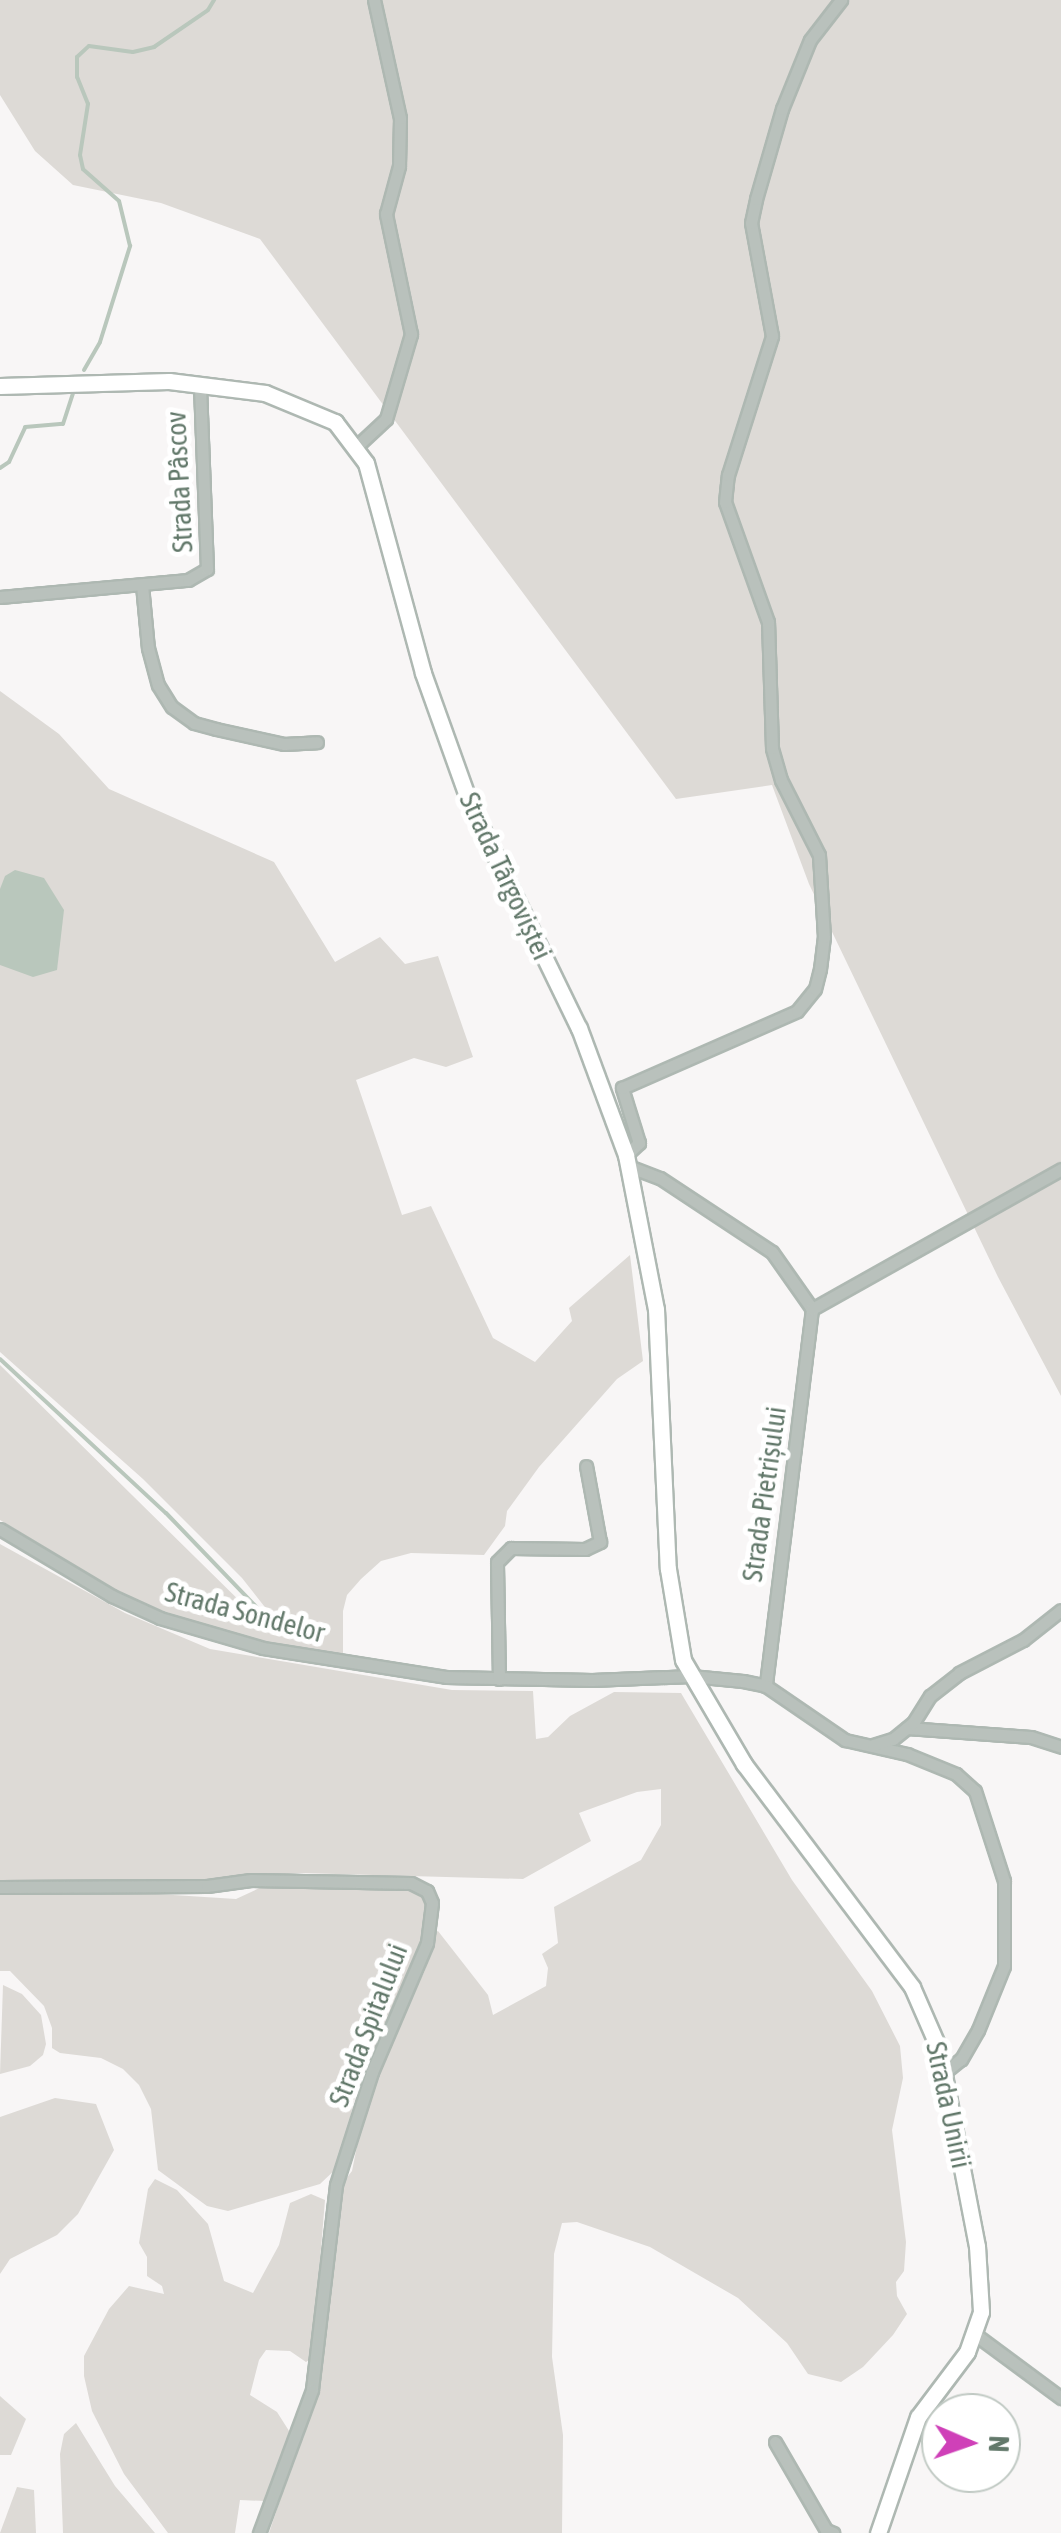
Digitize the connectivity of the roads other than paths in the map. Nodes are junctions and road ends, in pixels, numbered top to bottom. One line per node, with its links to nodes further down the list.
1 (374, 0): 5 (street)
2 (841, 0): 9 (street)
3 (200, 383): 4 (main road, Strada Târgoviștei); 5 (main road, Strada Târgoviștei); 6 (street, Strada Pâscov)
4 (0, 386)
5 (357, 446): 10 (main road, Strada Târgoviștei)
6 (142, 585): 7 (street, Strada Pâscov); 8 (street, Strada Pâscov)
7 (0, 597)
8 (318, 742)
9 (622, 1088): 10 (street); 11 (street)
10 (606, 1097): 11 (main road, Strada Târgoviștei)
11 (627, 1161): 13 (street); 17 (main road, Strada Târgoviștei)
12 (1061, 1169): 13 (street)
13 (812, 1309): 19 (street, Strada Pietrișului)
14 (586, 1466): 18 (street)
15 (0, 1530): 18 (street, Strada Sondelor)
16 (1061, 1610): 20 (street)
17 (691, 1676): 18 (street, Strada Sondelor); 19 (street); 24 (main road, Strada Unirii)
18 (498, 1679)
19 (766, 1686): 21 (street)
20 (908, 1728): 21 (street); 22 (street)
21 (873, 1745): 24 (street)
22 (1061, 1747)
23 (0, 1888): 28 (street, Strada Spitalului)
24 (945, 2072): 25 (main road, Strada Unirii)
25 (976, 2335): 26 (street); 30 (main road)
26 (1061, 2398)
27 (775, 2442): 29 (street)
28 (259, 2533)
29 (833, 2533)
30 (878, 2533)

